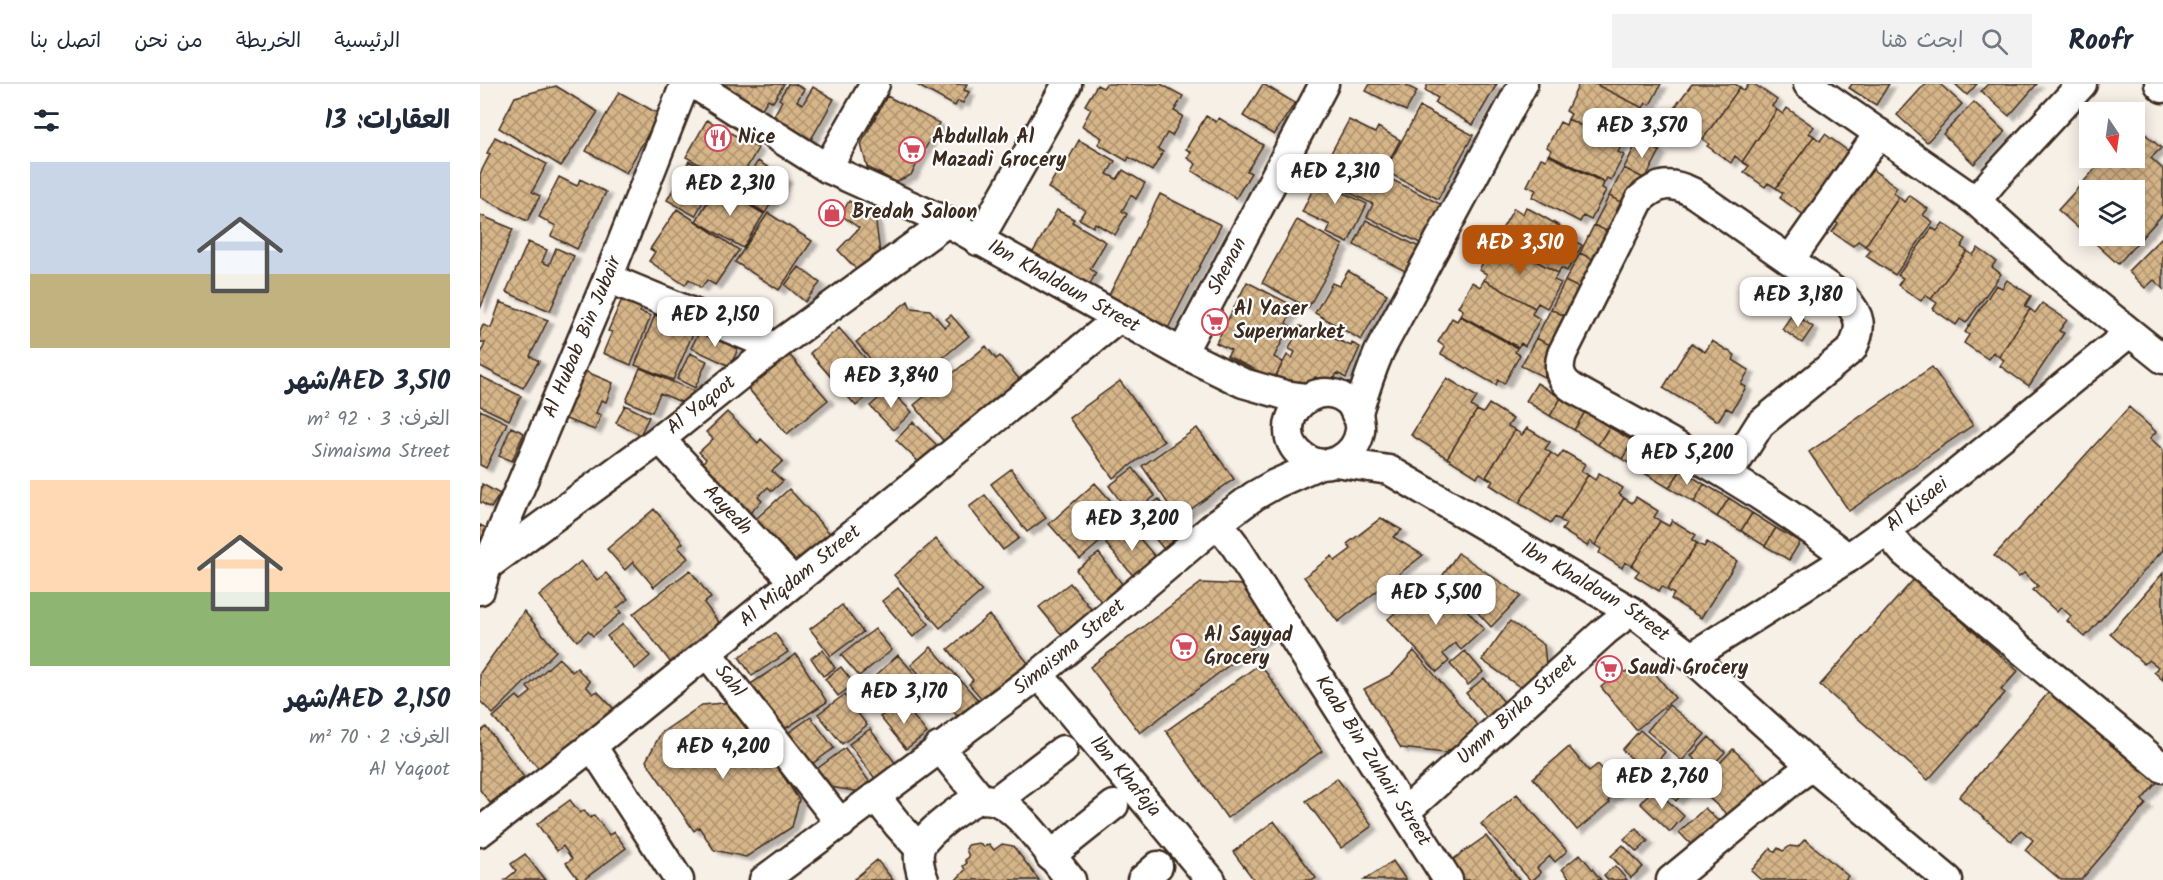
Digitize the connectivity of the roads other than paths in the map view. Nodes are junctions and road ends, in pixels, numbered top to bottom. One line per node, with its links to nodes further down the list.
1 (685, 84): 17 (street, Al Hubab Bin Jubair)
2 (694, 84): 12 (street, Ibn Khaldoun Street)
3 (875, 84): 12 (street)
4 (1067, 84): 15 (street)
5 (1324, 84): 22 (street, Shenan)
6 (1523, 84): 21 (street)
7 (1808, 84): 11 (street)
8 (2082, 84): 13 (street)
9 (2159, 84): 10 (street)
10 (2163, 88)
11 (1879, 133): 13 (street); 16 (street)
12 (827, 168): 14 (street, Ibn Khaldoun Street)
13 (1976, 201): 19 (street)
14 (947, 222): 15 (street, Ibn Khaldoun Street); 20 (street, Al Yaqoot)
15 (978, 241): 18 (street, Ibn Khaldoun Street)
16 (1790, 260): 31 (street); 31 (street)
17 (609, 278): 20 (street); 36 (street, Al Hubab Bin Jubair)
18 (1119, 318): 22 (street, Ibn Khaldoun Street); 37 (street, Al Miqdam Street)
19 (2129, 333): 23 (street); 34 (street, Al Kisaei)
20 (775, 347): 28 (street, Al Yaqoot)
21 (1379, 352): 25 (street); 26 (street)
22 (1182, 353): 24 (street, Ibn Khaldoun Street)
23 (2163, 359)
24 (1243, 383): 25 (street, Ibn Khaldoun Street); 27 (street, Ibn Khaldoun Street)
25 (1316, 395): 26 (street); 27 (street)
26 (1359, 423): 29 (street); 30 (street, Ibn Khaldoun Street)
27 (1290, 437): 29 (street); 32 (street, Simaisma Street)
28 (660, 439): 36 (street, Al Yaqoot); 37 (street, Aayedh)
29 (1327, 463): 30 (street, Ibn Khaldoun Street); 32 (street, Simaisma Street)
30 (1389, 470): 38 (street, Ibn Khaldoun Street)
31 (1728, 475): 35 (street)
32 (1254, 496): 33 (street, Simaisma Street)
33 (1218, 523): 41 (street, Simaisma Street); 50 (street, Kaab Bin Zuhair Street)
34 (1886, 531): 35 (street, Al Kisaei); 46 (street)
35 (1839, 564): 40 (street, Al Kisaei)
36 (484, 578)
37 (794, 582): 39 (street, Al Miqdam Street)
38 (1631, 611): 40 (street, Ibn Khaldoun Street); 50 (street, Umm Birka Street)
39 (707, 653): 42 (street, Al Miqdam Street); 51 (street, Sahl)
40 (1691, 657): 45 (street, Ibn Khaldoun Street)
41 (1038, 675): 43 (street, Simaisma Street); 58 (street, Ibn Khafaja)
42 (592, 746): 52 (street, Al Miqdam Street); 55 (street)
43 (939, 747): 47 (street, Simaisma Street); 48 (street)
44 (1063, 750): 48 (street)
45 (1812, 766): 60 (street); 61 (street, Ibn Khaldoun Street)
46 (2163, 768)
47 (876, 797): 51 (street, Simaisma Street); 54 (street)
48 (988, 800): 53 (street); 54 (street)
49 (1114, 805): 53 (street)
50 (1405, 812): 59 (street, Kaab Bin Zuhair Street)
51 (841, 824): 56 (street, Simaisma Street)
52 (480, 832)
53 (1050, 856): 57 (street)
54 (919, 870)
55 (679, 880)
56 (764, 880)
57 (1071, 880)
58 (1211, 880)
59 (1448, 880)
60 (1671, 880)
61 (1948, 880)

